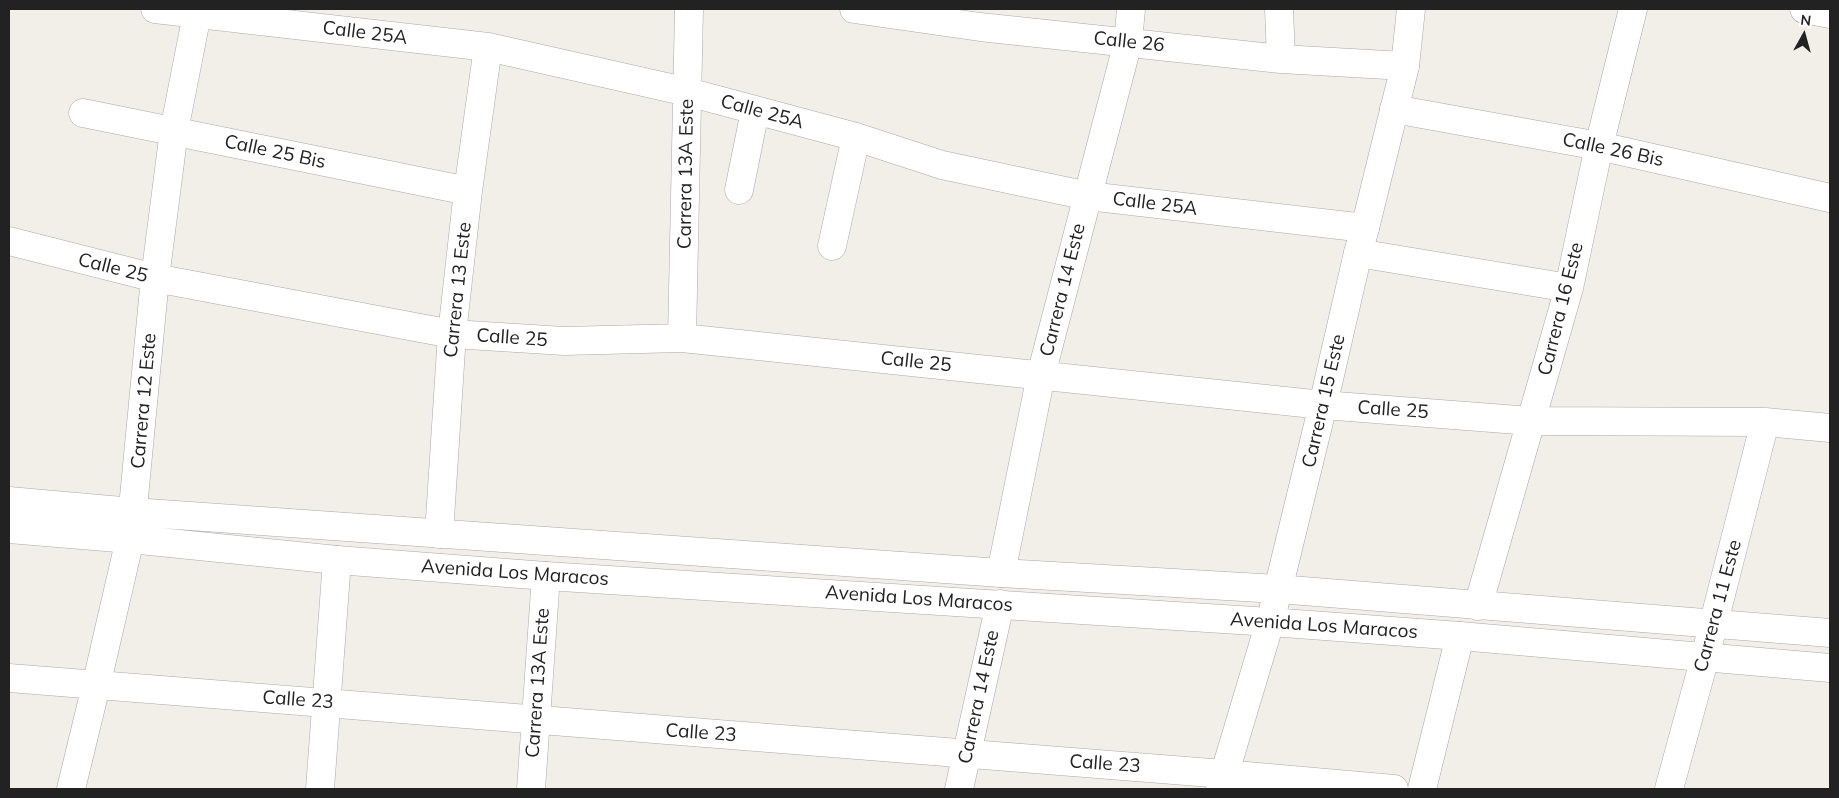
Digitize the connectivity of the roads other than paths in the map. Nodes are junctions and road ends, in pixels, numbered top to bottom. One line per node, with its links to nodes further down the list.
1 (155, 9): 9 (street, Calle 25A)
2 (689, 9): 16 (street, Carrera 13A Este)
3 (854, 9): 11 (street, Calle 26)
4 (1132, 9): 12 (street, Carrera 14 Este)
5 (1279, 9): 14 (street)
6 (1410, 9): 15 (street, Carrera 15 Este)
7 (1633, 9): 22 (street, Carrera 16 Este)
8 (1804, 9): 10 (street)
9 (198, 11): 13 (street, Calle 25A); 20 (street, Carrera 12 Este)
10 (1830, 14)
11 (980, 18): 12 (street, Calle 26)
12 (1128, 42): 14 (street, Calle 26); 25 (street, Carrera 14 Este)
13 (488, 47): 16 (street, Calle 25A); 24 (street, Carrera 13 Este)
14 (1281, 58): 15 (street, Calle 26)
15 (1405, 66): 17 (street, Carrera 15 Este)
16 (688, 92): 18 (street, Calle 25A); 33 (street, Carrera 13A Este)
17 (1394, 109): 22 (street, Calle 26 Bis); 27 (street, Carrera 15 Este)
18 (755, 111): 21 (street, Calle 25A); 23 (street)
19 (83, 113): 20 (street, Calle 25 Bis)
20 (174, 131): 24 (street, Calle 25 Bis); 30 (street, Carrera 12 Este)
21 (856, 137): 25 (street, Calle 25A); 29 (street)
22 (1598, 146): 26 (street, Calle 26 Bis); 31 (street, Carrera 16 Este)
23 (739, 190)
24 (468, 191): 32 (street, Carrera 13 Este)
25 (1088, 196): 27 (street, Calle 25A); 34 (street, Carrera 14 Este)
26 (1830, 198)
27 (1362, 240): 31 (street, Calle 25A); 35 (street, Carrera 15 Este)
28 (9, 242): 30 (street, Calle 25)
29 (832, 246)
30 (155, 278): 32 (street, Calle 25); 40 (street, Carrera 12 Este)
31 (1569, 288): 36 (street, Carrera 16 Este)
32 (452, 334): 33 (street, Calle 25); 42 (street, Carrera 13 Este)
33 (682, 338): 34 (street, Calle 25)
34 (1041, 375): 35 (street, Calle 25); 45 (street, Carrera 14 Este)
35 (1323, 405): 36 (street, Calle 25); 47 (street, Carrera 15 Este)
36 (1531, 421): 37 (street, Calle 25); 49 (street, Carrera 16 Este)
37 (1765, 422): 38 (street, Calle 25); 51 (street, Carrera 11 Este)
38 (1830, 428)
39 (9, 501): 40 (street, Avenida Los Maracos)
40 (133, 512): 42 (street, Avenida Los Maracos); 43 (street, Carrera 12 Este)
41 (9, 529): 43 (street, Avenida Los Maracos)
42 (439, 534): 45 (street, Avenida Los Maracos)
43 (130, 539): 44 (street, Avenida Los Maracos); 57 (street, Carrera 12 Este)
44 (337, 560): 46 (street, Avenida Los Maracos); 58 (street)
45 (1002, 573): 47 (street, Avenida Los Maracos)
46 (546, 576): 48 (street, Avenida Los Maracos); 59 (street, Carrera 13A Este)
47 (1278, 589): 49 (street, Avenida Los Maracos); 50 (street, Carrera 15 Este)
48 (1000, 604): 50 (street, Avenida Los Maracos); 60 (street, Carrera 14 Este)
49 (1478, 606): 51 (street, Avenida Los Maracos)
50 (1270, 622): 53 (street, Avenida Los Maracos); 61 (street, Carrera 15 Este)
51 (1714, 624): 52 (street, Avenida Los Maracos); 54 (street, Carrera 11 Este)
52 (1830, 634)
53 (1460, 636): 54 (street, Avenida Los Maracos); 67 (street)
54 (1705, 657): 55 (street, Avenida Los Maracos); 68 (street, Carrera 11 Este)
55 (1830, 668)
56 (9, 678): 57 (street, Calle 23)
57 (96, 686): 58 (street, Calle 23); 62 (street, Carrera 12 Este)
58 (328, 702): 59 (street, Calle 23); 63 (street)
59 (537, 720): 60 (street, Calle 23); 64 (street, Carrera 13A Este)
60 (967, 754): 61 (street, Calle 23); 65 (street, Carrera 14 Este)
61 (1222, 781): 66 (street, Calle 23)
62 (71, 789)
63 (320, 789)
64 (531, 789)
65 (959, 789)
66 (1394, 789)
67 (1422, 789)
68 (1669, 789)

